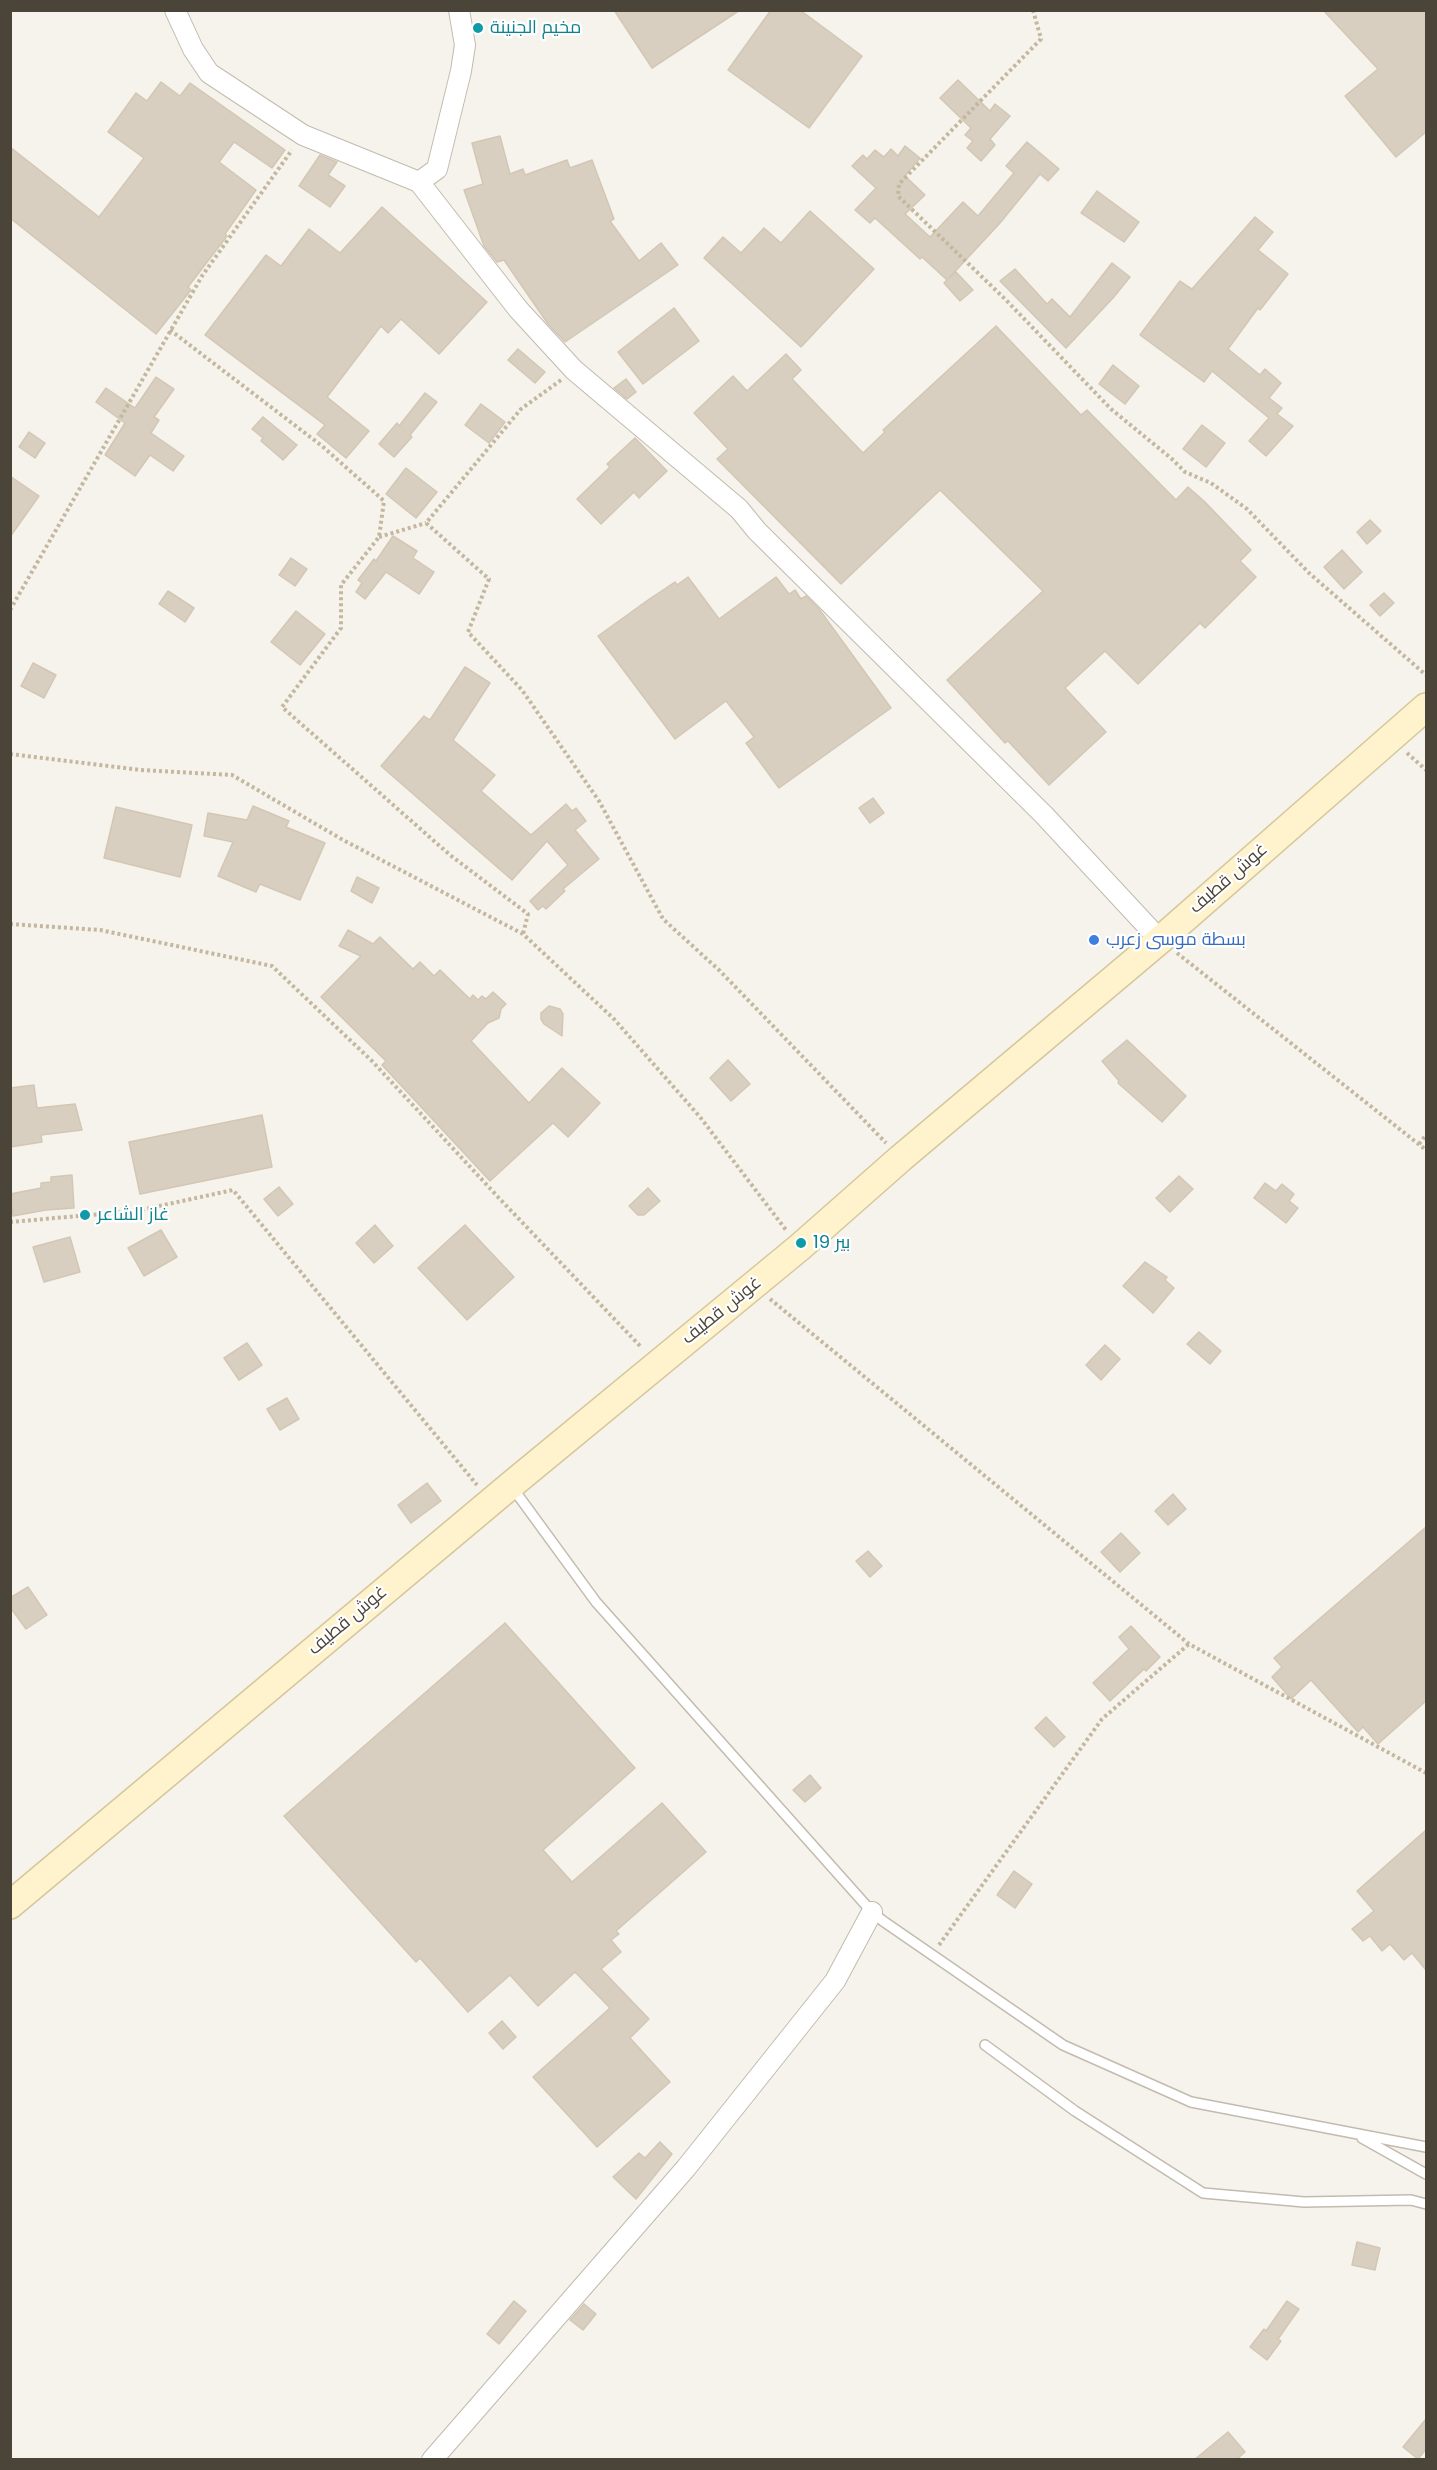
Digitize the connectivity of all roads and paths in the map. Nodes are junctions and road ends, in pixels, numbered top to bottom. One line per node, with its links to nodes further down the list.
1 (175, 10): 4 (street)
2 (459, 10): 5 (street)
3 (1033, 10): 11 (path)
4 (303, 135): 5 (street); 6 (path)
5 (419, 182): 7 (street)
6 (170, 330): 9 (path); 10 (path)
7 (574, 370): 8 (path); 16 (street)
8 (426, 523): 9 (path); 20 (path)
9 (379, 537): 15 (path)
10 (10, 610)
11 (1426, 675)
12 (1426, 708): 16 (main road, غوش قطيف)
13 (10, 754): 15 (path)
14 (10, 924): 24 (path)
15 (523, 934): 22 (path)
16 (1160, 940): 18 (path); 20 (main road, غوش قطيف)
17 (1426, 1135): 18 (path)
18 (1419, 1144): 19 (path)
19 (1426, 1150)
20 (901, 1158): 22 (main road, غوش قطيف)
21 (10, 1222): 25 (path)
22 (800, 1247): 23 (main road, غوش قطيف)
23 (753, 1285): 24 (main road, غوش قطيف); 26 (path)
24 (657, 1364): 25 (main road, غوش قطيف)
25 (501, 1493): 28 (main road, غوش قطيف); 29 (lane)
26 (1190, 1644): 27 (path); 30 (path)
27 (1426, 1773)
28 (10, 1905)
29 (872, 1912): 30 (lane); 36 (street)
30 (931, 1955): 32 (lane)
31 (985, 2045): 35 (lane)
32 (1358, 2135): 33 (lane); 34 (lane)
33 (1426, 2147)
34 (1426, 2174)
35 (1426, 2204)
36 (432, 2460)

